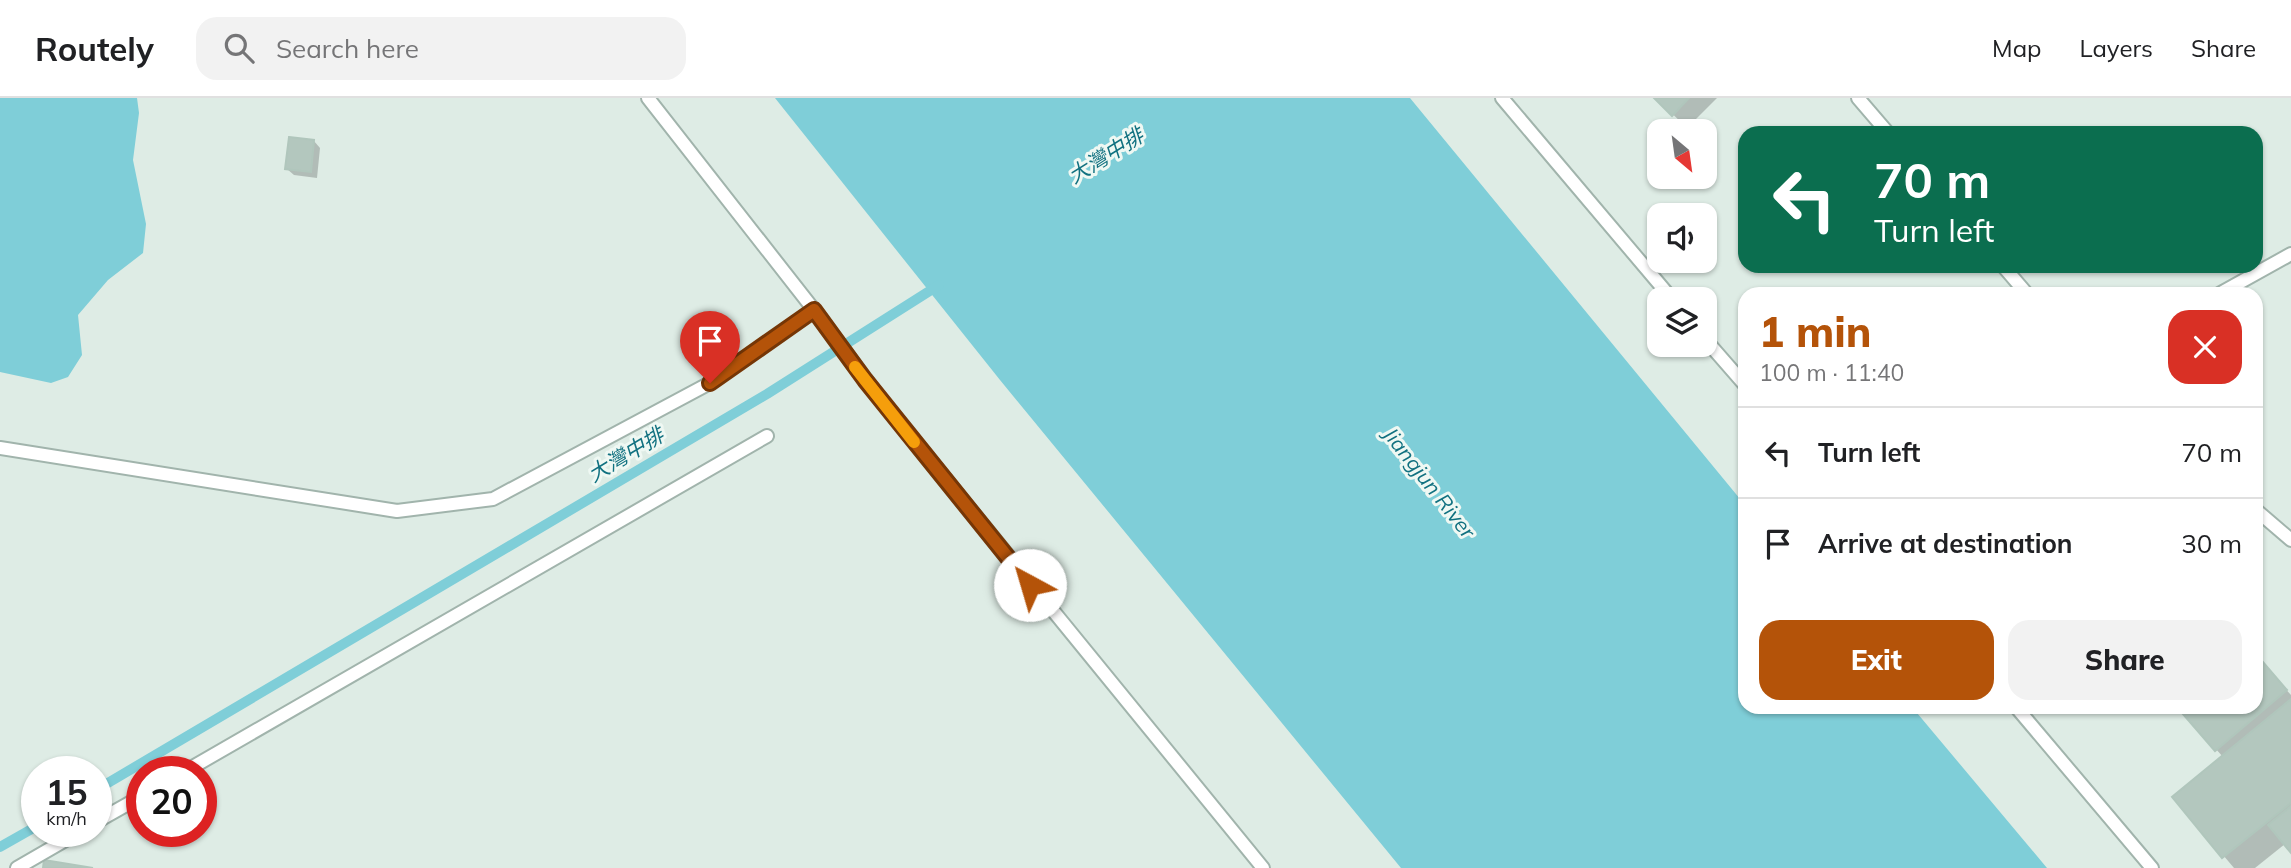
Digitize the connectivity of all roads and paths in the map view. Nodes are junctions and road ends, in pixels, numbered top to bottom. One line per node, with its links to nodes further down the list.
1 (648, 98): 12 (lane)
2 (1502, 98): 9 (lane)
3 (1858, 98): 4 (lane)
4 (1882, 126)
5 (2291, 254): 6 (lane)
6 (2263, 270)
7 (2009, 273): 10 (lane)
8 (2257, 273): 11 (lane)
9 (1662, 287)
10 (2021, 287)
11 (2232, 287)
12 (814, 310): 16 (lane); 23 (lane)
13 (1717, 353): 14 (lane)
14 (1738, 377)
15 (766, 436): 20 (lane)
16 (0, 448)
17 (2263, 516): 18 (lane)
18 (2291, 540)
19 (2022, 714): 24 (lane)
20 (212, 756)
21 (53, 847): 22 (lane)
22 (17, 868)
23 (1263, 868)
24 (2152, 868)

